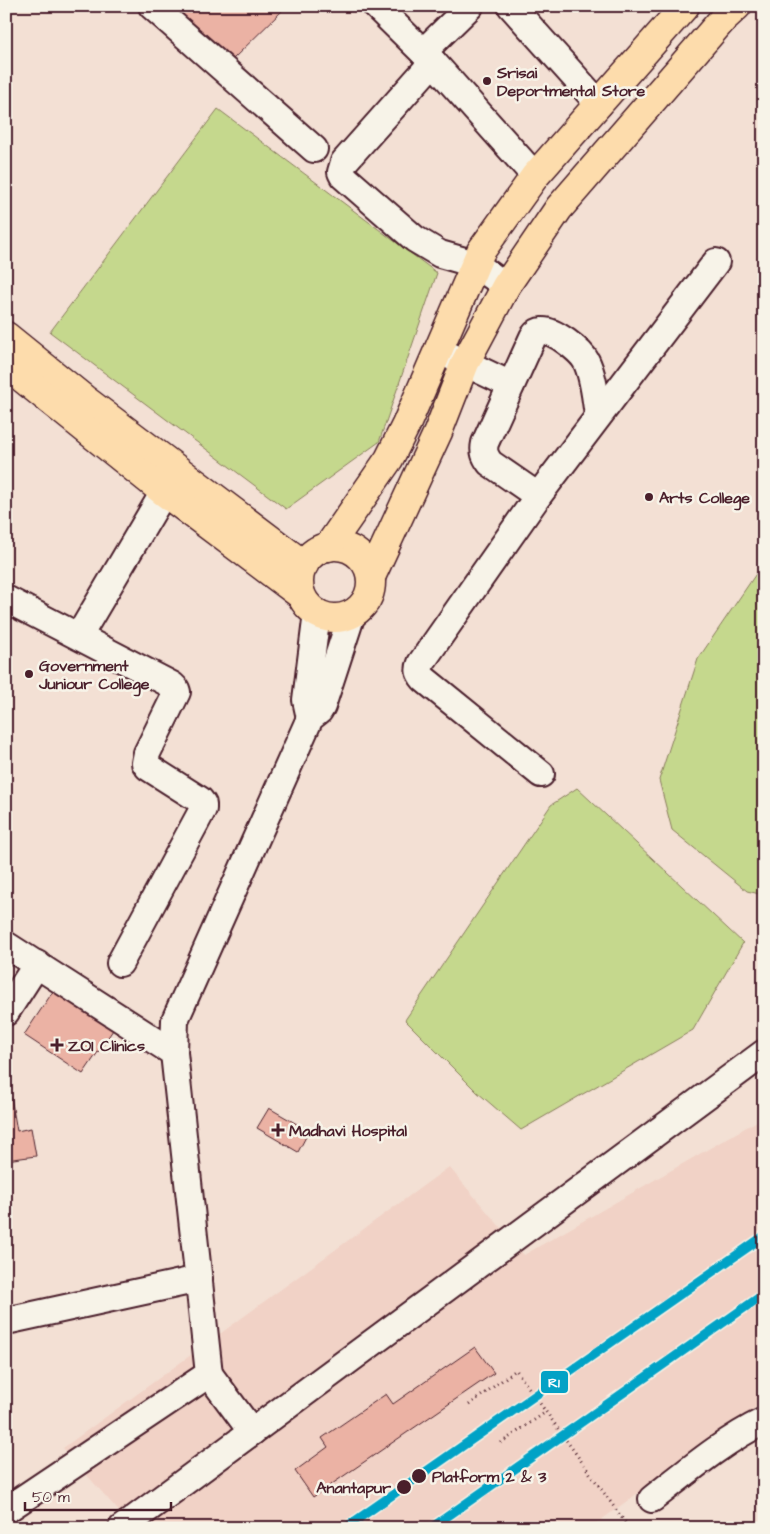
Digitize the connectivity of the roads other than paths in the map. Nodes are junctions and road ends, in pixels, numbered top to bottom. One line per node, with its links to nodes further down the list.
1 (152, 6): 9 (street)
2 (376, 6): 7 (street)
3 (470, 6): 7 (street)
4 (511, 6): 8 (street)
5 (684, 6): 8 (highway)
6 (737, 6): 13 (highway)
7 (428, 57): 10 (street); 12 (street)
8 (599, 104): 10 (highway)
9 (314, 149)
10 (535, 176): 12 (highway)
11 (716, 262): 19 (street)
12 (475, 264): 13 (street); 15 (highway)
13 (506, 286): 16 (highway)
14 (6, 336): 23 (highway)
15 (438, 350): 16 (street); 22 (highway)
16 (465, 362): 18 (street); 24 (highway)
17 (6, 365): 20 (highway)
18 (511, 385): 19 (street); 21 (street)
19 (598, 415): 21 (street)
20 (164, 492): 26 (highway); 28 (street)
21 (538, 496): 30 (street)
22 (328, 547): 23 (highway); 24 (highway)
23 (304, 565): 26 (highway)
24 (371, 577): 27 (highway)
25 (6, 599): 28 (street)
26 (309, 604): 27 (highway); 29 (street)
27 (352, 614): 29 (street)
28 (79, 636): 32 (street)
29 (310, 718): 35 (street)
30 (541, 774)
31 (6, 945): 33 (street)
32 (120, 963)
33 (36, 964): 34 (street); 35 (street)
34 (6, 1012)
35 (174, 1053): 37 (street)
36 (764, 1053): 41 (street)
37 (199, 1279): 38 (street); 39 (street)
38 (6, 1321)
39 (209, 1374): 41 (street); 43 (street)
40 (764, 1421): 42 (street)
41 (252, 1432): 44 (street)
42 (652, 1499)
43 (6, 1510)
44 (122, 1528)

